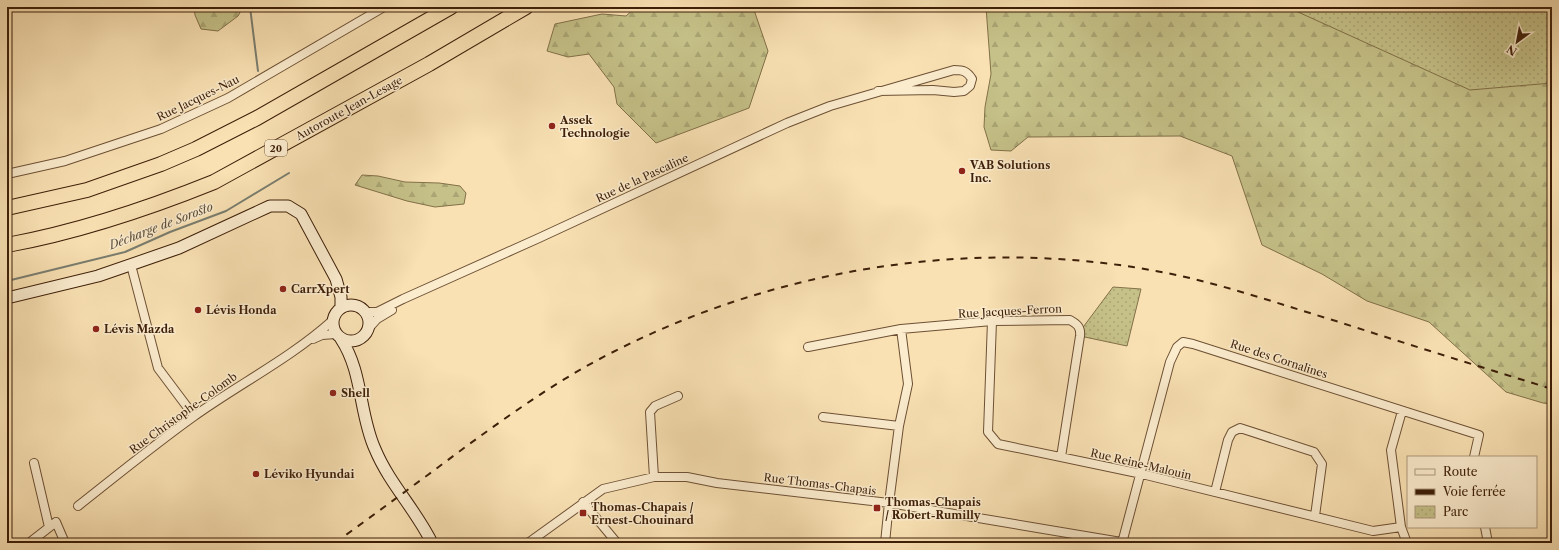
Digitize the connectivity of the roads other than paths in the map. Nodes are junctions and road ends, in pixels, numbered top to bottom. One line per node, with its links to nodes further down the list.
1 (384, 7): 5 (street, Rue Jacques-Nau)
2 (451, 7): 6 (highway)
3 (526, 7): 7 (highway, Autoroute Jean-Lesage / 20)
4 (878, 91): 4 (street, Rue de la Pascaline); 12 (street, Rue de la Pascaline)
5 (7, 174)
6 (7, 208)
7 (42, 238): 8 (highway, Autoroute Jean-Lesage / 20); 9 (highway)
8 (7, 245)
9 (7, 249)
10 (131, 265): 11 (street); 13 (street); 27 (street)
11 (336, 279): 14 (street); 15 (street)
12 (418, 293): 15 (street, Rue de la Pascaline); 18 (street, Rue de la Pascaline)
13 (7, 298)
14 (341, 308): 15 (street); 16 (street)
15 (362, 310): 18 (street)
16 (333, 320): 20 (street); 22 (street, Rue Christophe-Colomb)
17 (992, 321): 19 (street, Rue Jacques-Ferron); 31 (street, Rue Reine-Malouin); 31 (street, Rue Jacques-Ferron)
18 (369, 328): 21 (street)
19 (901, 329): 23 (street, Rue Jacques-Ferron); 29 (street)
20 (339, 337): 21 (street); 22 (street, Rue Christophe-Colomb); 24 (street)
21 (362, 338): 24 (street)
22 (305, 343): 27 (street, Rue Christophe-Colomb)
23 (808, 347)
24 (359, 382): 45 (street)
25 (678, 396): 34 (street)
26 (1402, 410): 30 (street, Rue des Cornalines); 33 (street, Rue des Cornalines); 41 (street)
27 (194, 416): 38 (street, Rue Christophe-Colomb)
28 (823, 417): 29 (street)
29 (899, 426): 37 (street)
30 (1474, 456)
31 (1060, 457): 33 (street, Rue Reine-Malouin)
32 (34, 463): 40 (street)
33 (1142, 474): 35 (street, Rue Reine-Malouin); 49 (street)
34 (654, 477): 36 (street, Rue Thomas-Chapais); 37 (street, Rue Thomas-Chapais)
35 (1215, 492): 39 (street, Rue Reine-Malouin); 39 (street)
36 (583, 502): 46 (street, Rue Thomas-Chapais); 47 (street)
37 (889, 503): 48 (street); 49 (street, Rue Thomas-Chapais)
38 (78, 506)
39 (1315, 516): 41 (street, Rue Reine-Malouin)
40 (49, 527): 43 (street); 44 (street)
41 (1401, 527): 50 (street)
42 (1485, 528): 51 (street)
43 (29, 543)
44 (64, 543)
45 (432, 543)
46 (529, 543)
47 (617, 543)
48 (885, 543)
49 (1124, 543)
50 (1407, 543)
51 (1488, 543)

